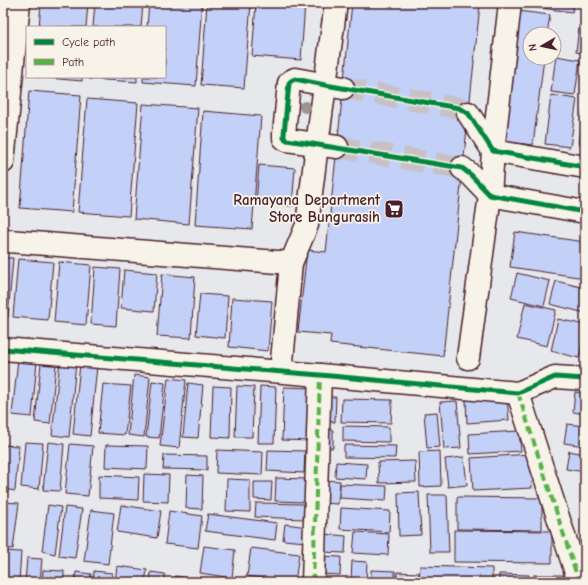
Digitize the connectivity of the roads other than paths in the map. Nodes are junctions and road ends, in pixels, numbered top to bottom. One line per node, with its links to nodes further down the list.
1 (19, 3): 8 (street)
2 (336, 3): 4 (street)
3 (510, 3): 7 (street)
4 (334, 87): 6 (street); 6 (street)
5 (468, 113): 7 (street)
6 (327, 146): 14 (street)
7 (493, 151): 9 (street); 11 (street)
8 (3, 162)
9 (585, 167)
10 (462, 168): 11 (street)
11 (490, 195): 12 (street); 16 (street)
12 (585, 212)
13 (3, 240): 14 (street)
14 (291, 263): 17 (street)
15 (3, 349): 18 (street)
16 (468, 358)
17 (282, 361)
18 (320, 375): 20 (street); 21 (street)
19 (585, 379): 20 (street)
20 (518, 393): 22 (street)
21 (313, 582)
22 (579, 582)

